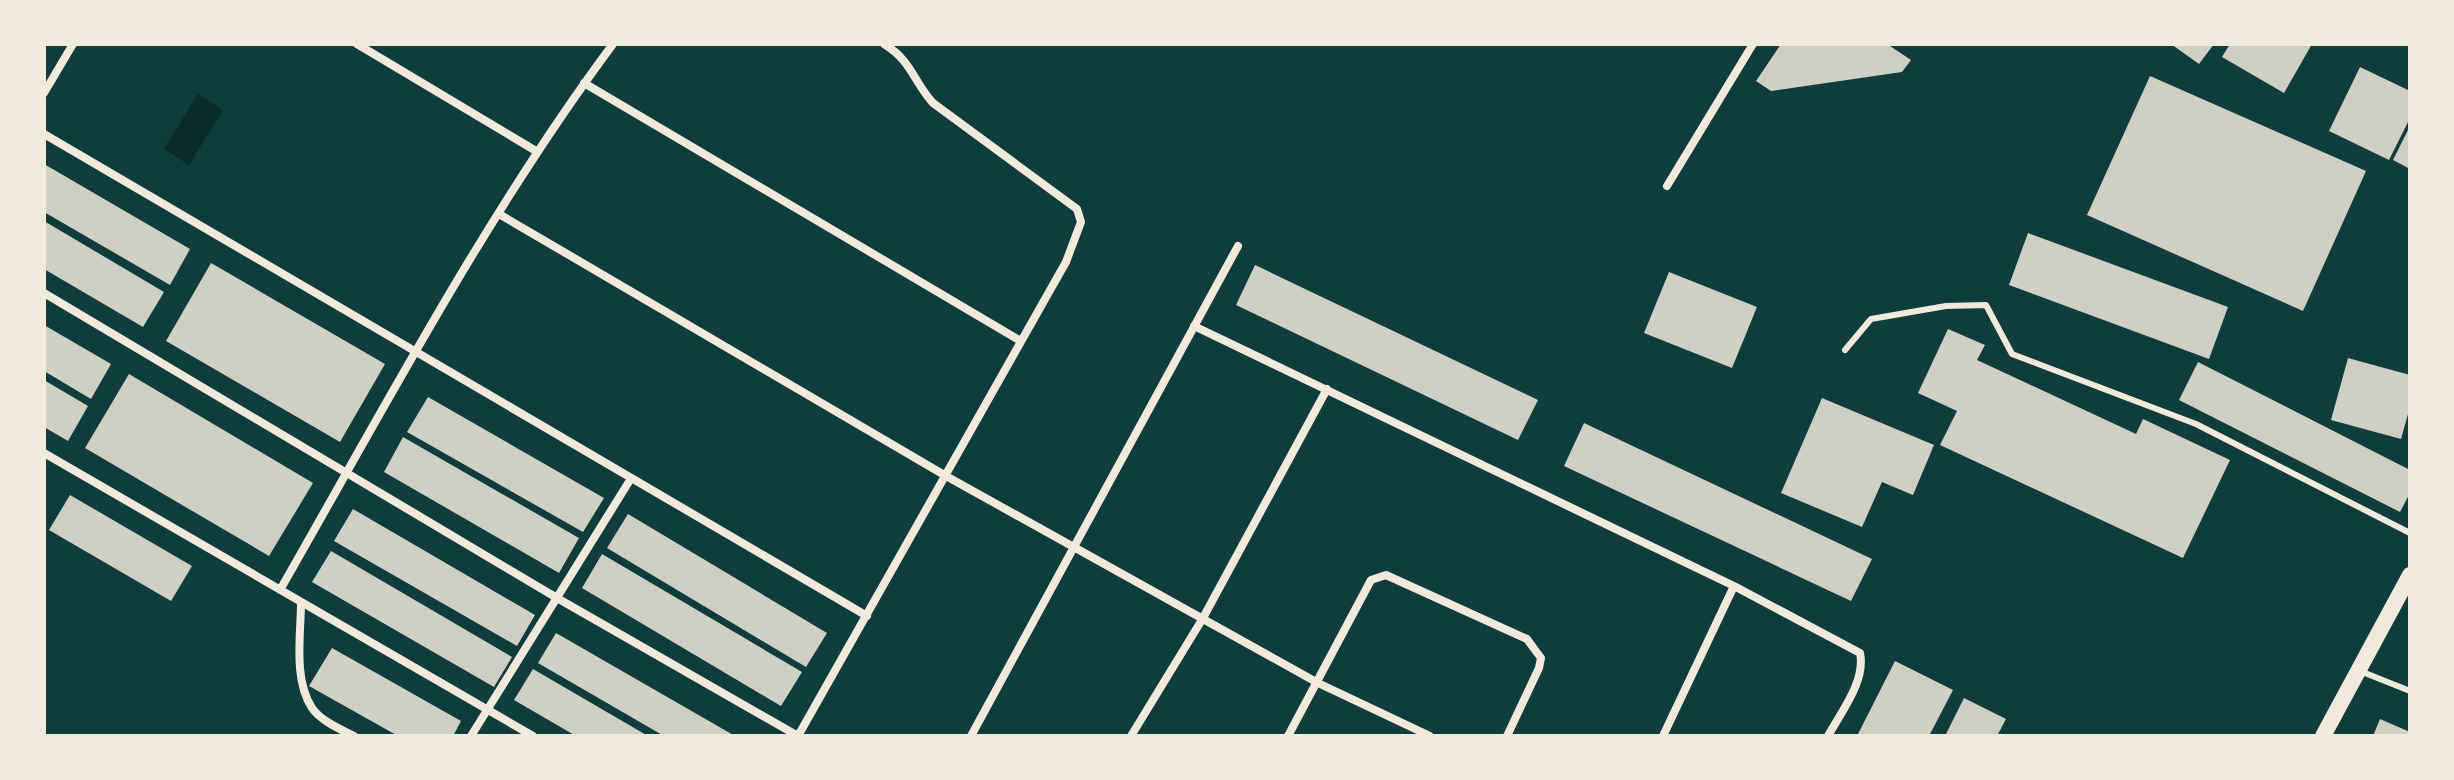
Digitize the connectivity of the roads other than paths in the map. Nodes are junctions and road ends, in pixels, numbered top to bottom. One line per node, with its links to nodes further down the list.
1 (73, 44): 7 (street)
2 (357, 44): 9 (street)
3 (613, 44): 6 (street)
4 (884, 44): 15 (street)
5 (1753, 44): 10 (street)
6 (584, 83): 9 (street); 15 (street)
7 (44, 93)
8 (44, 134): 17 (street)
9 (536, 151): 11 (street)
10 (1667, 186)
11 (499, 214): 17 (street); 21 (street)
12 (1238, 246): 14 (street)
13 (44, 293): 20 (street)
14 (1194, 326): 18 (street); 24 (street)
15 (1019, 340): 21 (street)
16 (1845, 350): 23 (lane)
17 (414, 354): 20 (street); 22 (street)
18 (1327, 389): 26 (street); 31 (street)
19 (44, 453): 27 (street)
20 (347, 473): 27 (street); 28 (street)
21 (946, 476): 24 (street); 30 (street)
22 (630, 480): 28 (street); 30 (street)
23 (2410, 533)
24 (1074, 545): 31 (street); 40 (street)
25 (2410, 575): 32 (main road)
26 (1734, 586): 45 (street); 46 (street)
27 (280, 590): 29 (street)
28 (557, 598): 35 (street); 39 (street)
29 (301, 602): 35 (street); 36 (street)
30 (867, 616): 39 (street)
31 (1203, 618): 33 (street); 41 (street)
32 (2360, 671): 34 (lane); 47 (main road)
33 (1318, 683): 42 (street); 43 (street); 44 (street)
34 (2410, 691)
35 (488, 709): 37 (street); 38 (street)
36 (354, 736)
37 (471, 736)
38 (533, 736)
39 (798, 736)
40 (971, 736)
41 (1131, 736)
42 (1288, 736)
43 (1430, 736)
44 (1507, 736)
45 (1663, 736)
46 (1828, 736)
47 (2323, 736)

